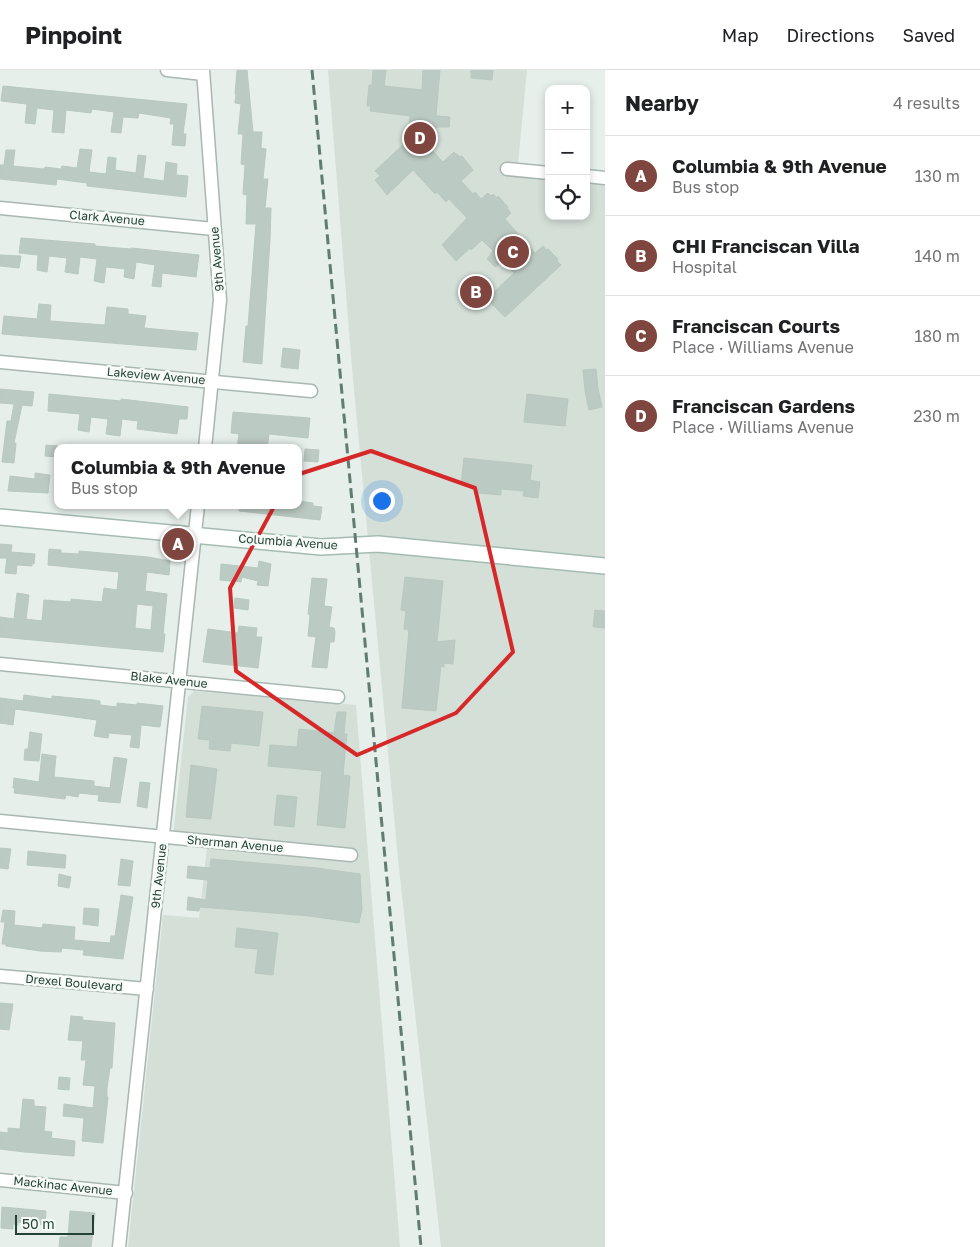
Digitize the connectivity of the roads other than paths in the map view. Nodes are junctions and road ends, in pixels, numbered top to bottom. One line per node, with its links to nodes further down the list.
1 (167, 70): 2 (street)
2 (203, 72): 8 (street, 9th Avenue)
3 (507, 169): 4 (street)
4 (545, 172)
5 (590, 176): 6 (street)
6 (605, 178)
7 (0, 208): 8 (street, Clark Avenue)
8 (214, 228): 10 (street, 9th Avenue)
9 (0, 362): 10 (street, Lakeview Avenue)
10 (212, 380): 11 (street, Lakeview Avenue); 12 (street, 9th Avenue)
11 (311, 391)
12 (205, 444)
13 (198, 509): 15 (street, 9th Avenue)
14 (0, 517): 15 (street, Columbia Avenue)
15 (195, 535): 16 (street, Columbia Avenue); 18 (street, 9th Avenue)
16 (605, 566)
17 (0, 664): 18 (street, Blake Avenue)
18 (180, 681): 19 (street, Blake Avenue); 21 (street, 9th Avenue)
19 (338, 697)
20 (0, 822): 21 (street, Sherman Avenue)
21 (163, 838): 22 (street, Sherman Avenue); 24 (street, 9th Avenue)
22 (351, 855)
23 (0, 976): 24 (street, Drexel Boulevard)
24 (147, 989): 26 (street, 9th Avenue)
25 (0, 1180): 26 (street, Mackinac Avenue)
26 (126, 1193): 27 (street, 9th Avenue)
27 (119, 1247)

